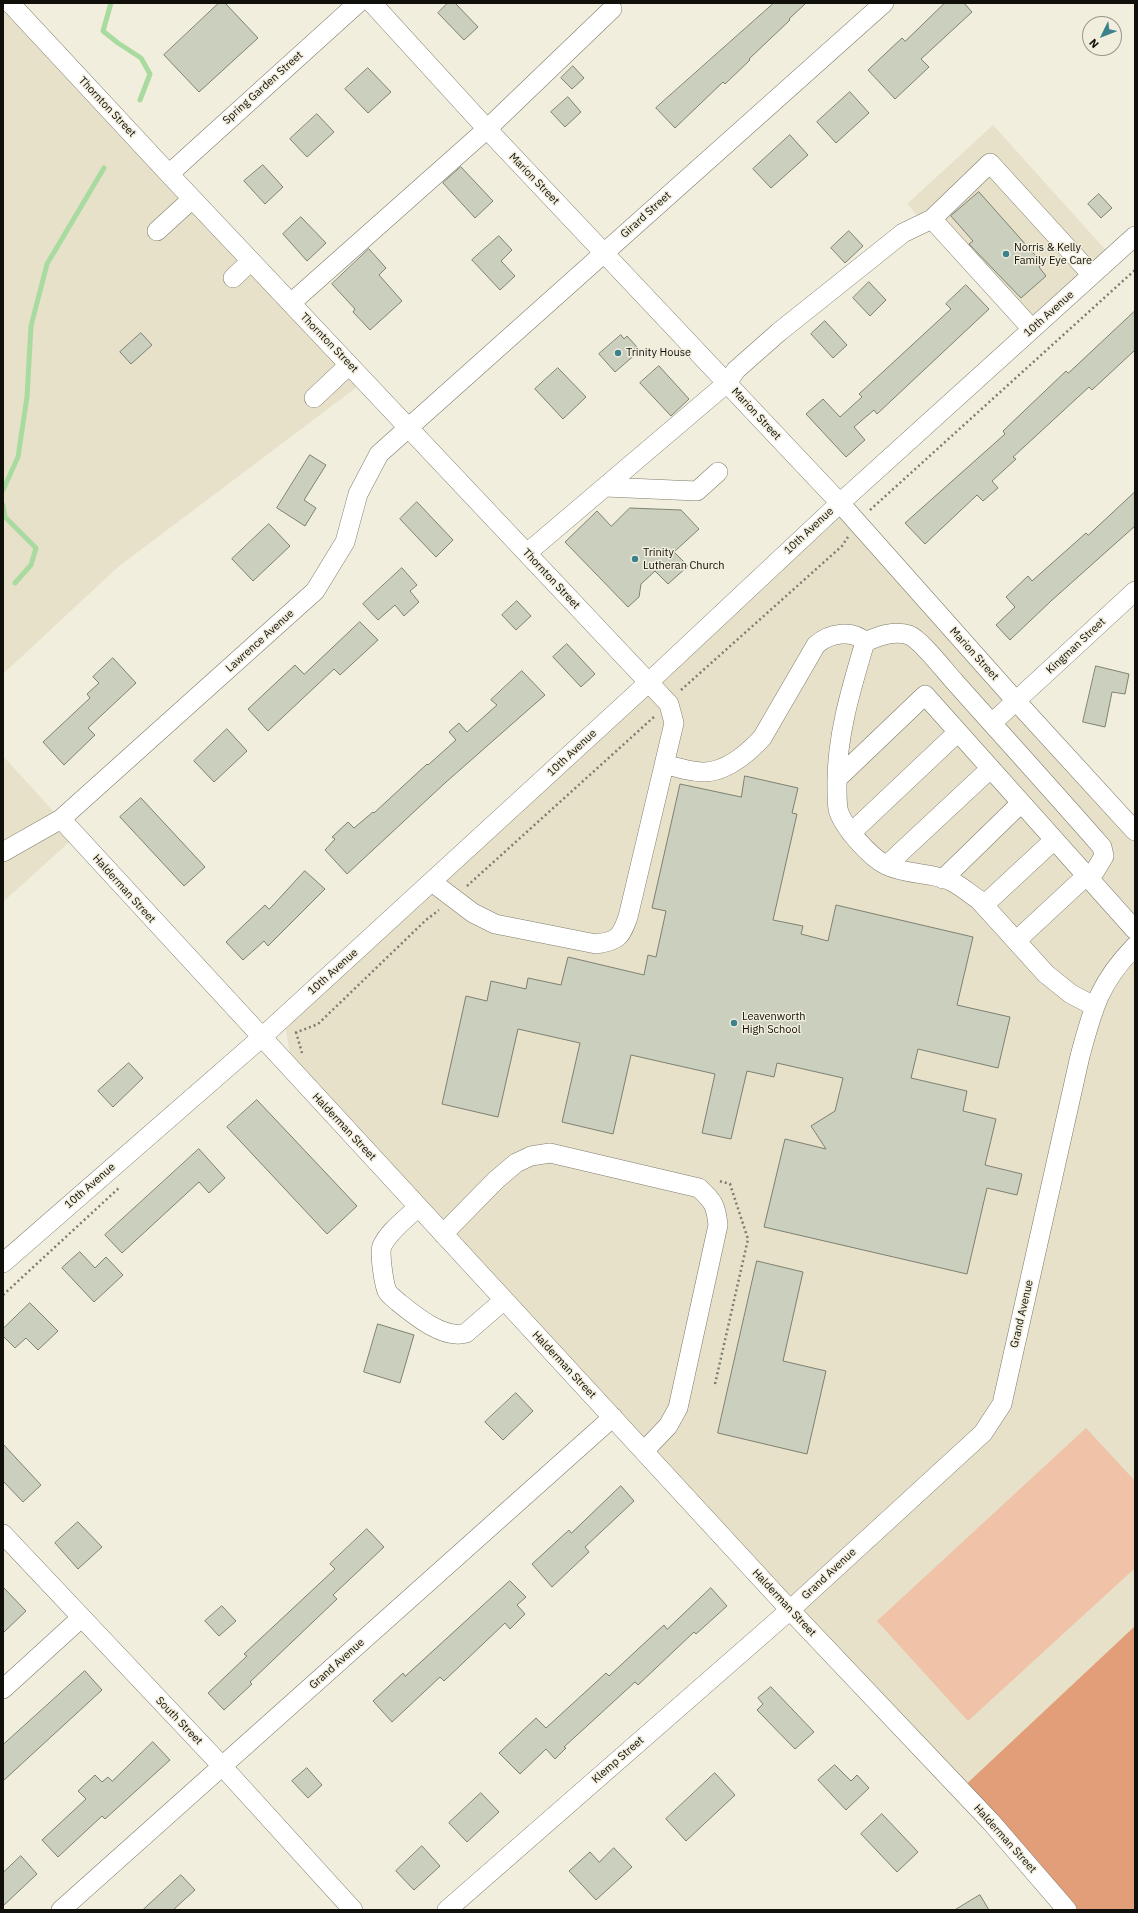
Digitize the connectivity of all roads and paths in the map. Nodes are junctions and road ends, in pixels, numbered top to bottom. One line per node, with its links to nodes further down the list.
1 (5, 3): 6 (street)
2 (10, 3): 9 (street, Thornton Street)
3 (358, 3): 9 (street, Spring Garden Street)
4 (372, 3): 8 (street, Marion Street)
5 (884, 3): 14 (street, Girard Street)
6 (3, 6)
7 (612, 9): 8 (street)
8 (487, 129): 14 (street, Marion Street); 19 (street)
9 (169, 174): 10 (street, Thornton Street)
10 (192, 199): 12 (street); 15 (street, Thornton Street)
11 (932, 219): 17 (street); 20 (street); 22 (street)
12 (157, 231)
13 (1135, 236): 17 (street, 10th Avenue)
14 (604, 252): 22 (street, Marion Street); 24 (street, Girard Street)
15 (251, 261): 18 (street); 19 (street, Thornton Street)
16 (1135, 270): 28 (path)
17 (1092, 275): 20 (street, 10th Avenue)
18 (233, 278)
19 (291, 303): 21 (street, Thornton Street)
20 (1032, 329): 27 (street, 10th Avenue)
21 (349, 365): 23 (street); 24 (street, Thornton Street)
22 (727, 384): 26 (street); 27 (street, Marion Street)
23 (314, 398)
24 (408, 427): 29 (street, Thornton Street); 41 (street, Lawrence Avenue)
25 (718, 472): 26 (street)
26 (605, 487): 29 (street)
27 (840, 503): 28 (street, Marion Street); 32 (street, 10th Avenue)
28 (857, 522): 33 (street, Marion Street); 34 (path)
29 (528, 553): 32 (street, Thornton Street)
30 (1135, 590): 33 (street, Kingman Street)
31 (865, 642): 35 (street); 37 (street); 39 (street)
32 (649, 682): 34 (street, Thornton Street); 49 (street, 10th Avenue)
33 (1016, 701): 35 (street, Kingman Street); 42 (street, Marion Street)
34 (669, 704): 37 (street); 50 (path)
35 (992, 723): 47 (street)
36 (958, 732): 38 (street); 39 (street); 43 (street)
37 (666, 764): 50 (street)
38 (990, 769): 40 (street); 46 (street)
39 (837, 779): 43 (street)
40 (1021, 803): 44 (street); 48 (street)
41 (61, 819): 45 (street, Lawrence Avenue); 57 (street, Halderman Street)
42 (1135, 830)
43 (851, 834): 46 (street)
44 (1054, 840): 47 (street); 51 (street)
45 (3, 852)
46 (887, 865): 48 (street)
47 (1086, 876): 52 (street); 53 (street)
48 (943, 879): 51 (street)
49 (432, 882): 50 (street); 57 (street, 10th Avenue)
50 (453, 899): 56 (path)
51 (984, 905): 53 (street)
52 (1135, 930)
53 (1016, 940): 55 (street)
54 (1135, 946): 55 (street, Grand Avenue)
55 (1094, 1006): 70 (street, Grand Avenue)
56 (296, 1032): 57 (path); 58 (path)
57 (266, 1044): 61 (street, Halderman Street); 63 (street, 10th Avenue)
58 (303, 1056)
59 (714, 1180): 66 (path)
60 (125, 1183): 64 (path)
61 (418, 1208): 62 (street, Halderman Street); 65 (street)
62 (443, 1234): 65 (street, Halderman Street); 68 (street)
63 (3, 1263)
64 (3, 1295)
65 (504, 1300): 67 (street, Halderman Street)
66 (715, 1384)
67 (613, 1417): 68 (street, Halderman Street); 73 (street, Grand Avenue)
68 (644, 1451): 70 (street, Halderman Street)
69 (3, 1534): 71 (street, South Street)
70 (790, 1610): 74 (street, Halderman Street); 77 (street, Klemp Street)
71 (81, 1618): 72 (street); 73 (street, South Street)
72 (3, 1689)
73 (222, 1766): 75 (street, Grand Avenue); 76 (street, South Street)
74 (1056, 1903): 78 (street, Halderman Street)
75 (61, 1910)
76 (353, 1910)
77 (446, 1910)
78 (1067, 1910)

